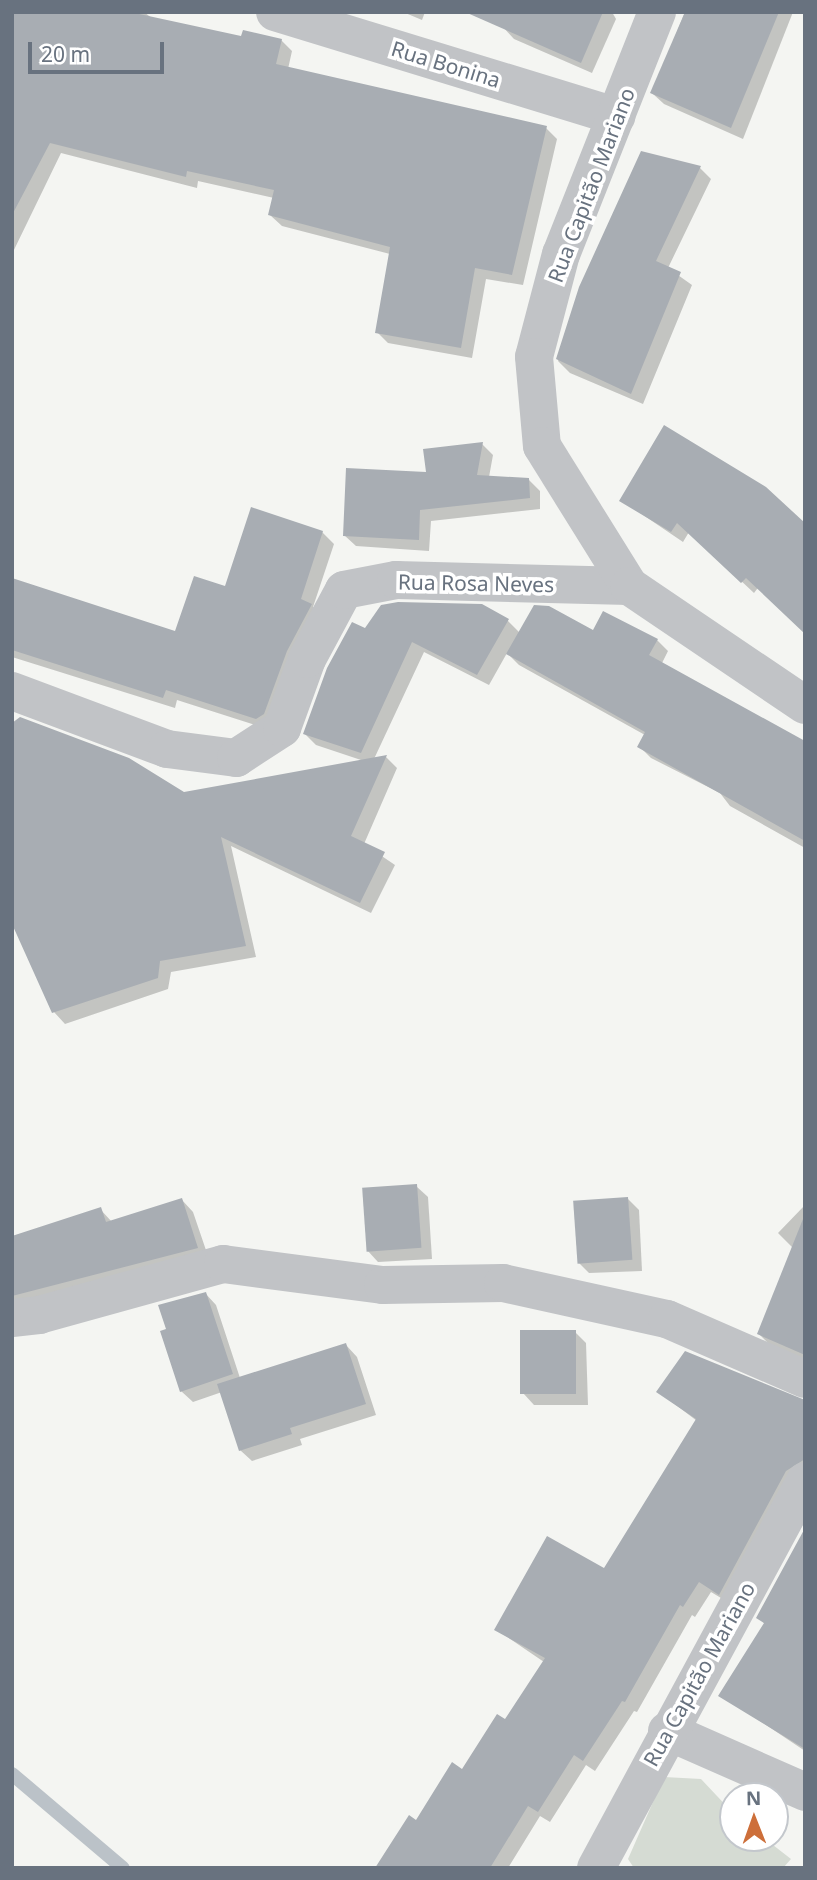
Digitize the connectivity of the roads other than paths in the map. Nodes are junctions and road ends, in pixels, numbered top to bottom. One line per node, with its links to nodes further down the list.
1 (275, 12): 3 (street, Rua Bonina)
2 (657, 12): 3 (street, Rua Capitão Mariano)
3 (616, 116): 4 (street, Rua Capitão Mariano)
4 (629, 586): 5 (street, Rua Rosa Neves); 6 (street, Rua Capitão Mariano)
5 (12, 691)
6 (805, 705)
7 (12, 1318): 8 (street)
8 (805, 1379)
9 (805, 1481): 10 (street, Rua Capitão Mariano)
10 (667, 1731): 11 (street); 12 (street, Rua Capitão Mariano)
11 (805, 1792)
12 (596, 1868)

